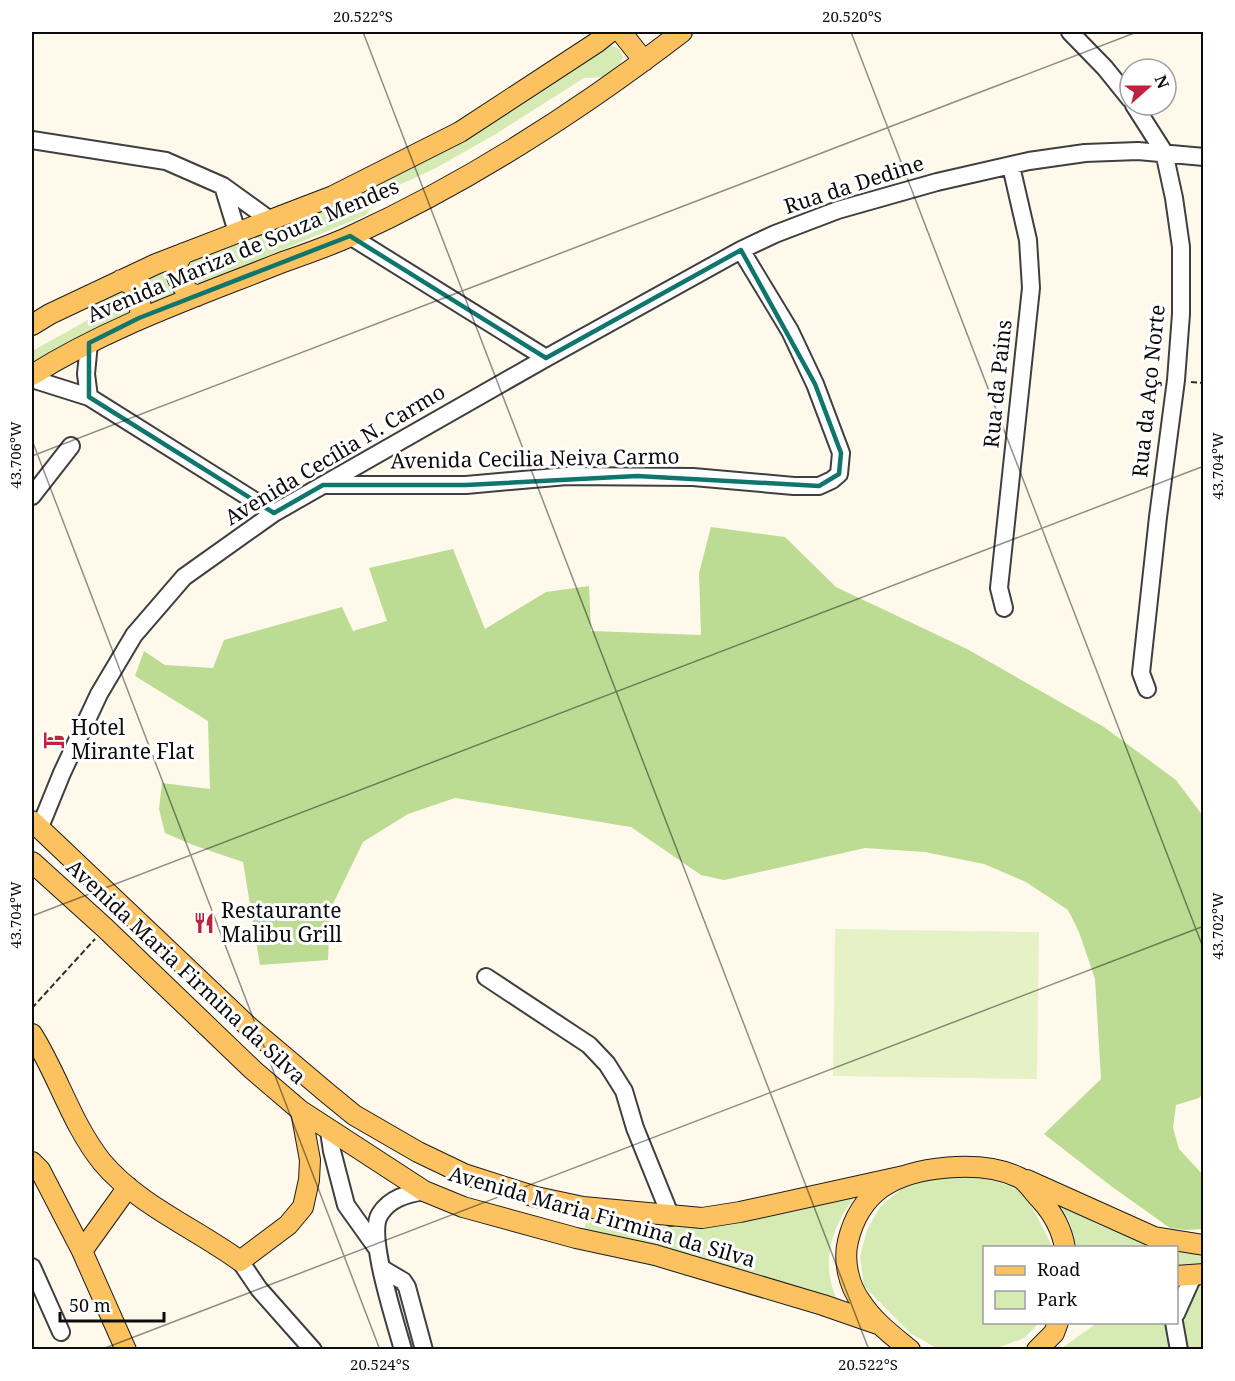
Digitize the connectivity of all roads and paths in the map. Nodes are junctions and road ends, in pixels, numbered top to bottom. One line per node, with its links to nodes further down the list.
1 (610, 32): 13 (main road, Avenida Mariza de Souza Mendes)
2 (621, 32): 5 (main road)
3 (682, 32): 5 (main road, Avenida Mariza de Souza Mendes)
4 (1070, 32): 6 (street)
5 (644, 61): 15 (main road, Avenida Mariza de Souza Mendes)
6 (1118, 84)
7 (1142, 117): 9 (street, Rua da Aço Norte)
8 (32, 140): 12 (street)
9 (1164, 152): 10 (street, Rua da Dedine); 11 (street, Rua da Dedine); 31 (street, Rua da Aço Norte)
10 (1203, 157)
11 (1011, 166): 16 (street, Rua da Dedine); 30 (street, Rua da Pains)
12 (223, 186): 13 (street); 14 (street)
13 (270, 220): 14 (main road, Avenida Mariza de Souza Mendes)
14 (237, 232): 17 (main road, Avenida Mariza de Souza Mendes)
15 (350, 236): 19 (main road, Avenida Mariza de Souza Mendes); 23 (street)
16 (741, 250): 23 (street, Rua da Dedine); 27 (street, Avenida Cecilia Neiva Carmo)
17 (184, 253): 18 (main road, Avenida Mariza de Souza Mendes); 19 (main road)
18 (121, 280): 20 (main road); 21 (main road, Avenida Mariza de Souza Mendes)
19 (197, 296): 20 (main road, Avenida Mariza de Souza Mendes)
20 (139, 318): 22 (main road, Avenida Mariza de Souza Mendes)
21 (32, 325)
22 (89, 343): 24 (main road, Avenida Mariza de Souza Mendes); 25 (street)
23 (546, 358): 27 (street, Avenida Cecília N. Carmo)
24 (32, 377): 25 (street)
25 (89, 397): 29 (street)
26 (71, 446): 28 (street)
27 (323, 486): 29 (street, Avenida Cecília N. Carmo)
28 (32, 496)
29 (274, 513): 32 (street, Avenida Cecília N. Carmo)
30 (1004, 608)
31 (1148, 689)
32 (36, 824): 39 (main road, Avenida Maria Firmina da Silva)
33 (32, 862): 34 (main road, Avenida Maria Firmina da Silva)
34 (105, 928): 36 (path); 38 (main road, Avenida Maria Firmina da Silva)
35 (486, 977): 47 (street)
36 (32, 1008)
37 (32, 1034): 44 (main road)
38 (301, 1111): 40 (main road, Avenida Maria Firmina da Silva); 53 (main road)
39 (354, 1115): 40 (main road); 46 (main road, Avenida Maria Firmina da Silva)
40 (336, 1135): 45 (main road, Avenida Maria Firmina da Silva); 51 (street)
41 (32, 1162): 52 (main road)
42 (904, 1176): 43 (main road, Avenida Maria Firmina da Silva); 47 (main road, Avenida Maria Firmina da Silva); 58 (main road)
43 (1020, 1177): 49 (main road); 50 (main road)
44 (128, 1187): 52 (main road); 53 (main road)
45 (424, 1191): 48 (main road, Avenida Maria Firmina da Silva); 51 (street)
46 (583, 1207): 47 (main road, Avenida Maria Firmina da Silva); 48 (main road)
47 (671, 1217)
48 (576, 1238): 58 (main road, Avenida Maria Firmina da Silva)
49 (1203, 1245)
50 (1065, 1246)
51 (378, 1249): 55 (street)
52 (82, 1251): 62 (main road)
53 (240, 1261): 63 (street)
54 (32, 1267): 61 (street)
55 (381, 1268): 64 (street); 65 (street)
56 (1191, 1275): 57 (street)
57 (1178, 1309)
58 (879, 1324): 66 (main road)
59 (1174, 1324): 68 (street)
60 (1060, 1326): 67 (main road)
61 (61, 1332)
62 (126, 1350)
63 (313, 1350)
64 (403, 1350)
65 (424, 1350)
66 (910, 1350)
67 (1037, 1350)
68 (1179, 1350)

